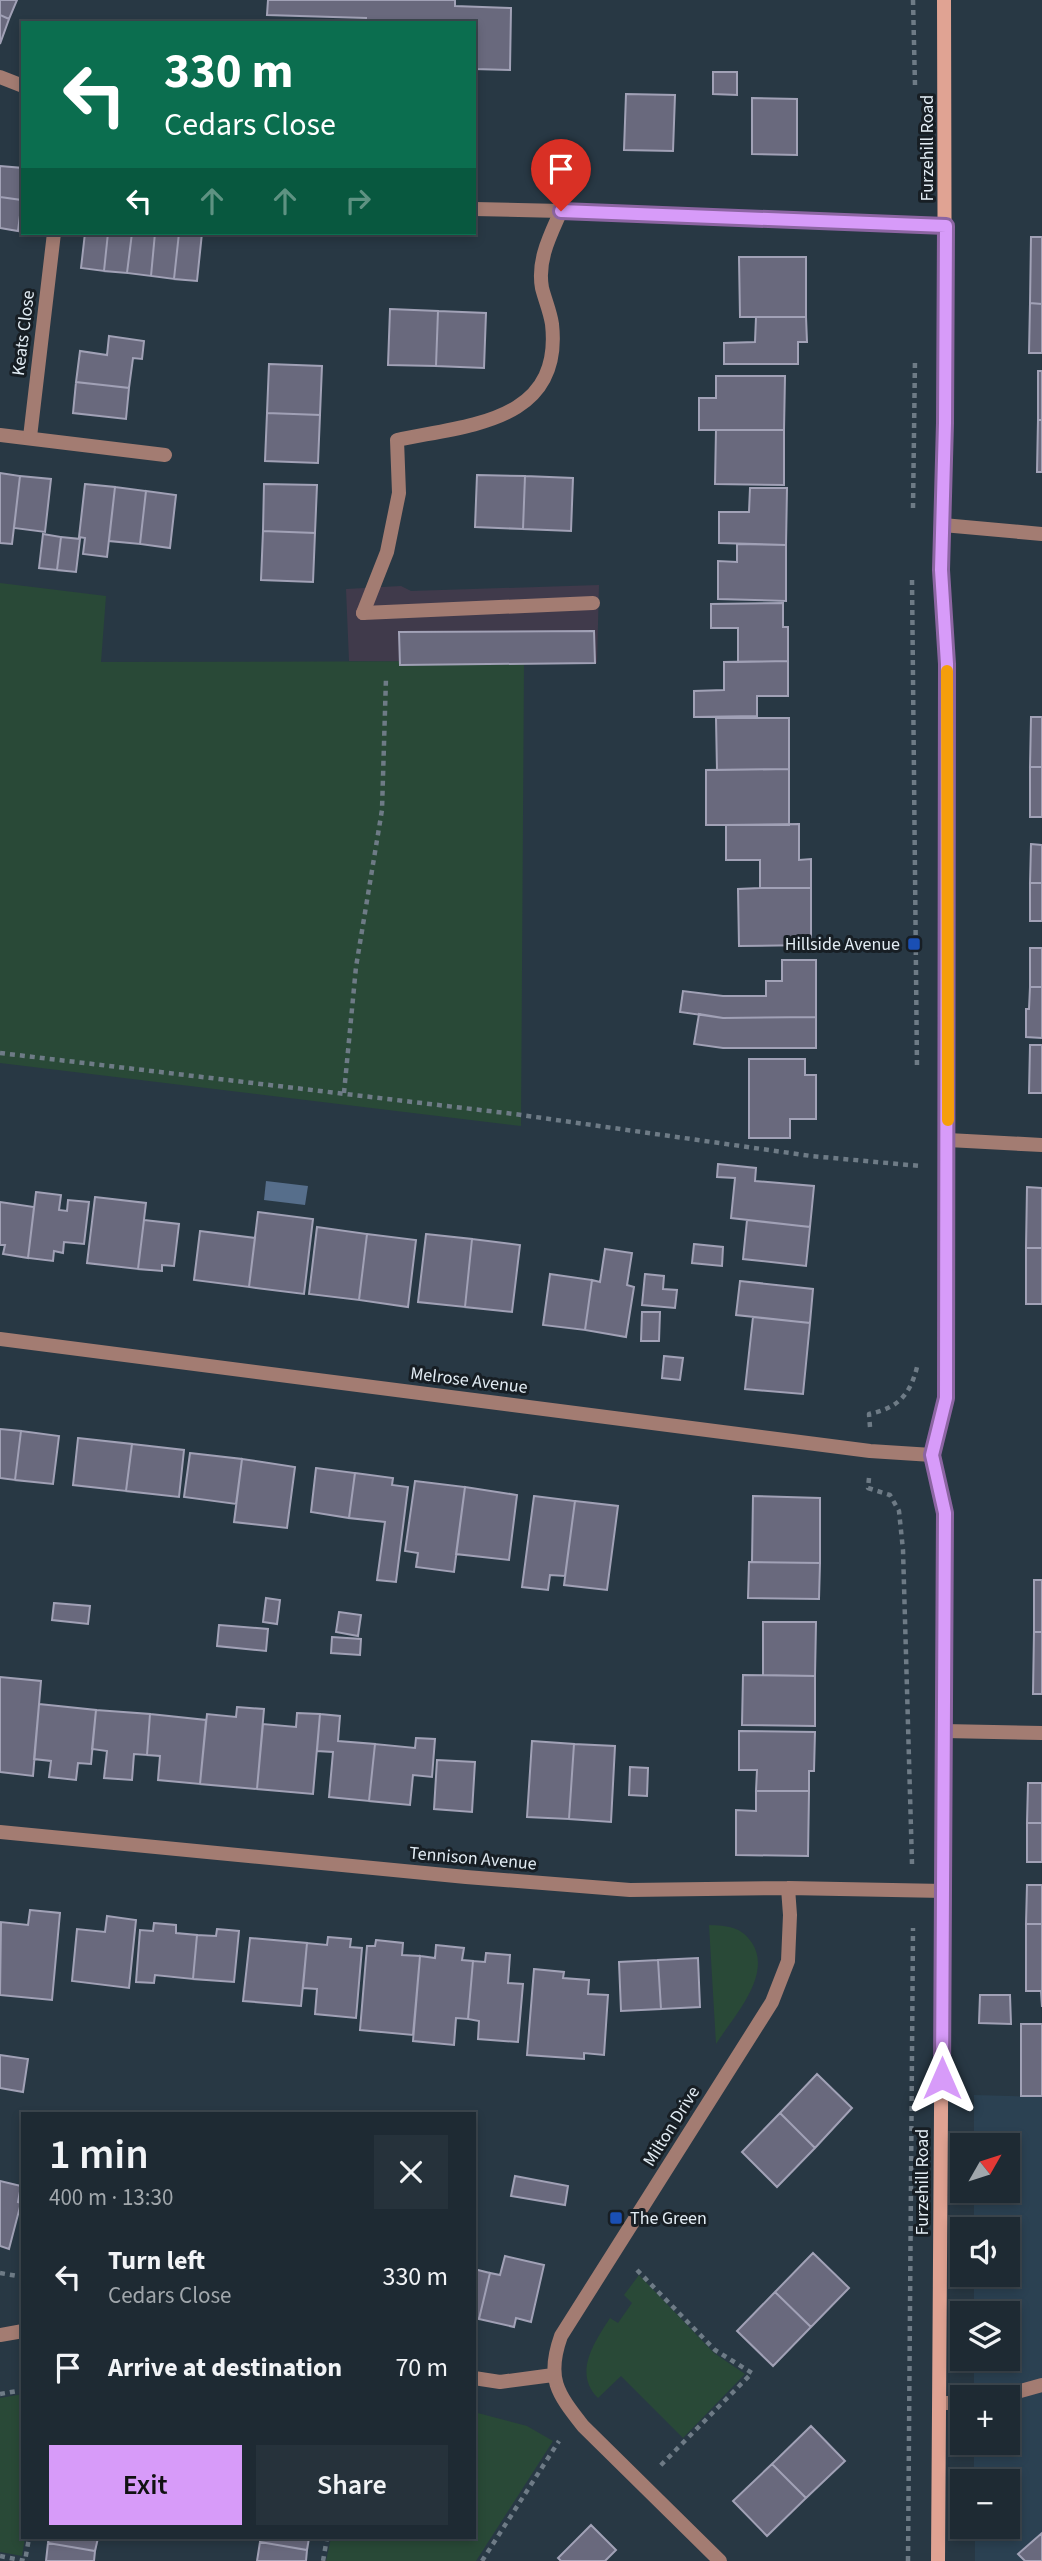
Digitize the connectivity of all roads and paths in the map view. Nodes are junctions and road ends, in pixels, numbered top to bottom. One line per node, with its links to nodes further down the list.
1 (944, 0): 6 (street, Furzehill Road)
2 (0, 77): 3 (street)
3 (21, 85)
4 (476, 209): 5 (street)
5 (561, 211): 6 (street); 16 (street)
6 (946, 226): 13 (street, Furzehill Road)
7 (54, 235): 10 (street, Keats Close)
8 (916, 346): 12 (path)
9 (0, 435): 10 (street)
10 (30, 437): 11 (street)
11 (165, 455)
12 (913, 513)
13 (943, 525): 14 (street); 21 (street, Furzehill Road)
14 (1042, 534)
15 (912, 569): 19 (path)
16 (593, 603)
17 (386, 678): 20 (path)
18 (0, 1053): 20 (path)
19 (917, 1070)
20 (344, 1093): 24 (path)
21 (948, 1140): 22 (street); 25 (street, Furzehill Road)
22 (1042, 1145)
23 (918, 1152): 24 (path)
24 (919, 1166): 25 (path); 26 (path)
25 (948, 1168): 30 (street, Furzehill Road)
26 (918, 1178)
27 (0, 1339): 30 (street, Melrose Avenue)
28 (918, 1353): 29 (path)
29 (869, 1414)
30 (932, 1455): 32 (street, Furzehill Road)
31 (868, 1488): 37 (path)
32 (944, 1731): 33 (street); 36 (street, Furzehill Road)
33 (1042, 1733)
34 (0, 1832): 35 (street, Tennison Avenue)
35 (788, 1888): 37 (street, Tennison Avenue); 43 (street, Milton Drive)
36 (944, 1891): 37 (street, Tennison Avenue); 49 (street, Furzehill Road)
37 (913, 1892): 60 (path)
38 (637, 2270): 52 (path)
39 (0, 2273): 40 (path)
40 (21, 2277)
41 (21, 2331): 42 (street)
42 (0, 2335)
43 (553, 2375): 44 (street); 59 (street)
44 (476, 2378)
45 (1042, 2385): 47 (street)
46 (21, 2390): 48 (path)
47 (1020, 2393)
48 (0, 2394)
49 (940, 2403): 50 (street); 61 (street, Furzehill Road)
50 (950, 2403)
51 (559, 2441): 58 (path)
52 (658, 2468)
53 (29, 2539): 56 (path)
54 (327, 2539): 57 (path)
55 (0, 2556): 56 (path)
56 (25, 2561)
57 (323, 2561)
58 (482, 2561)
59 (720, 2561)
60 (908, 2561)
61 (939, 2561)

